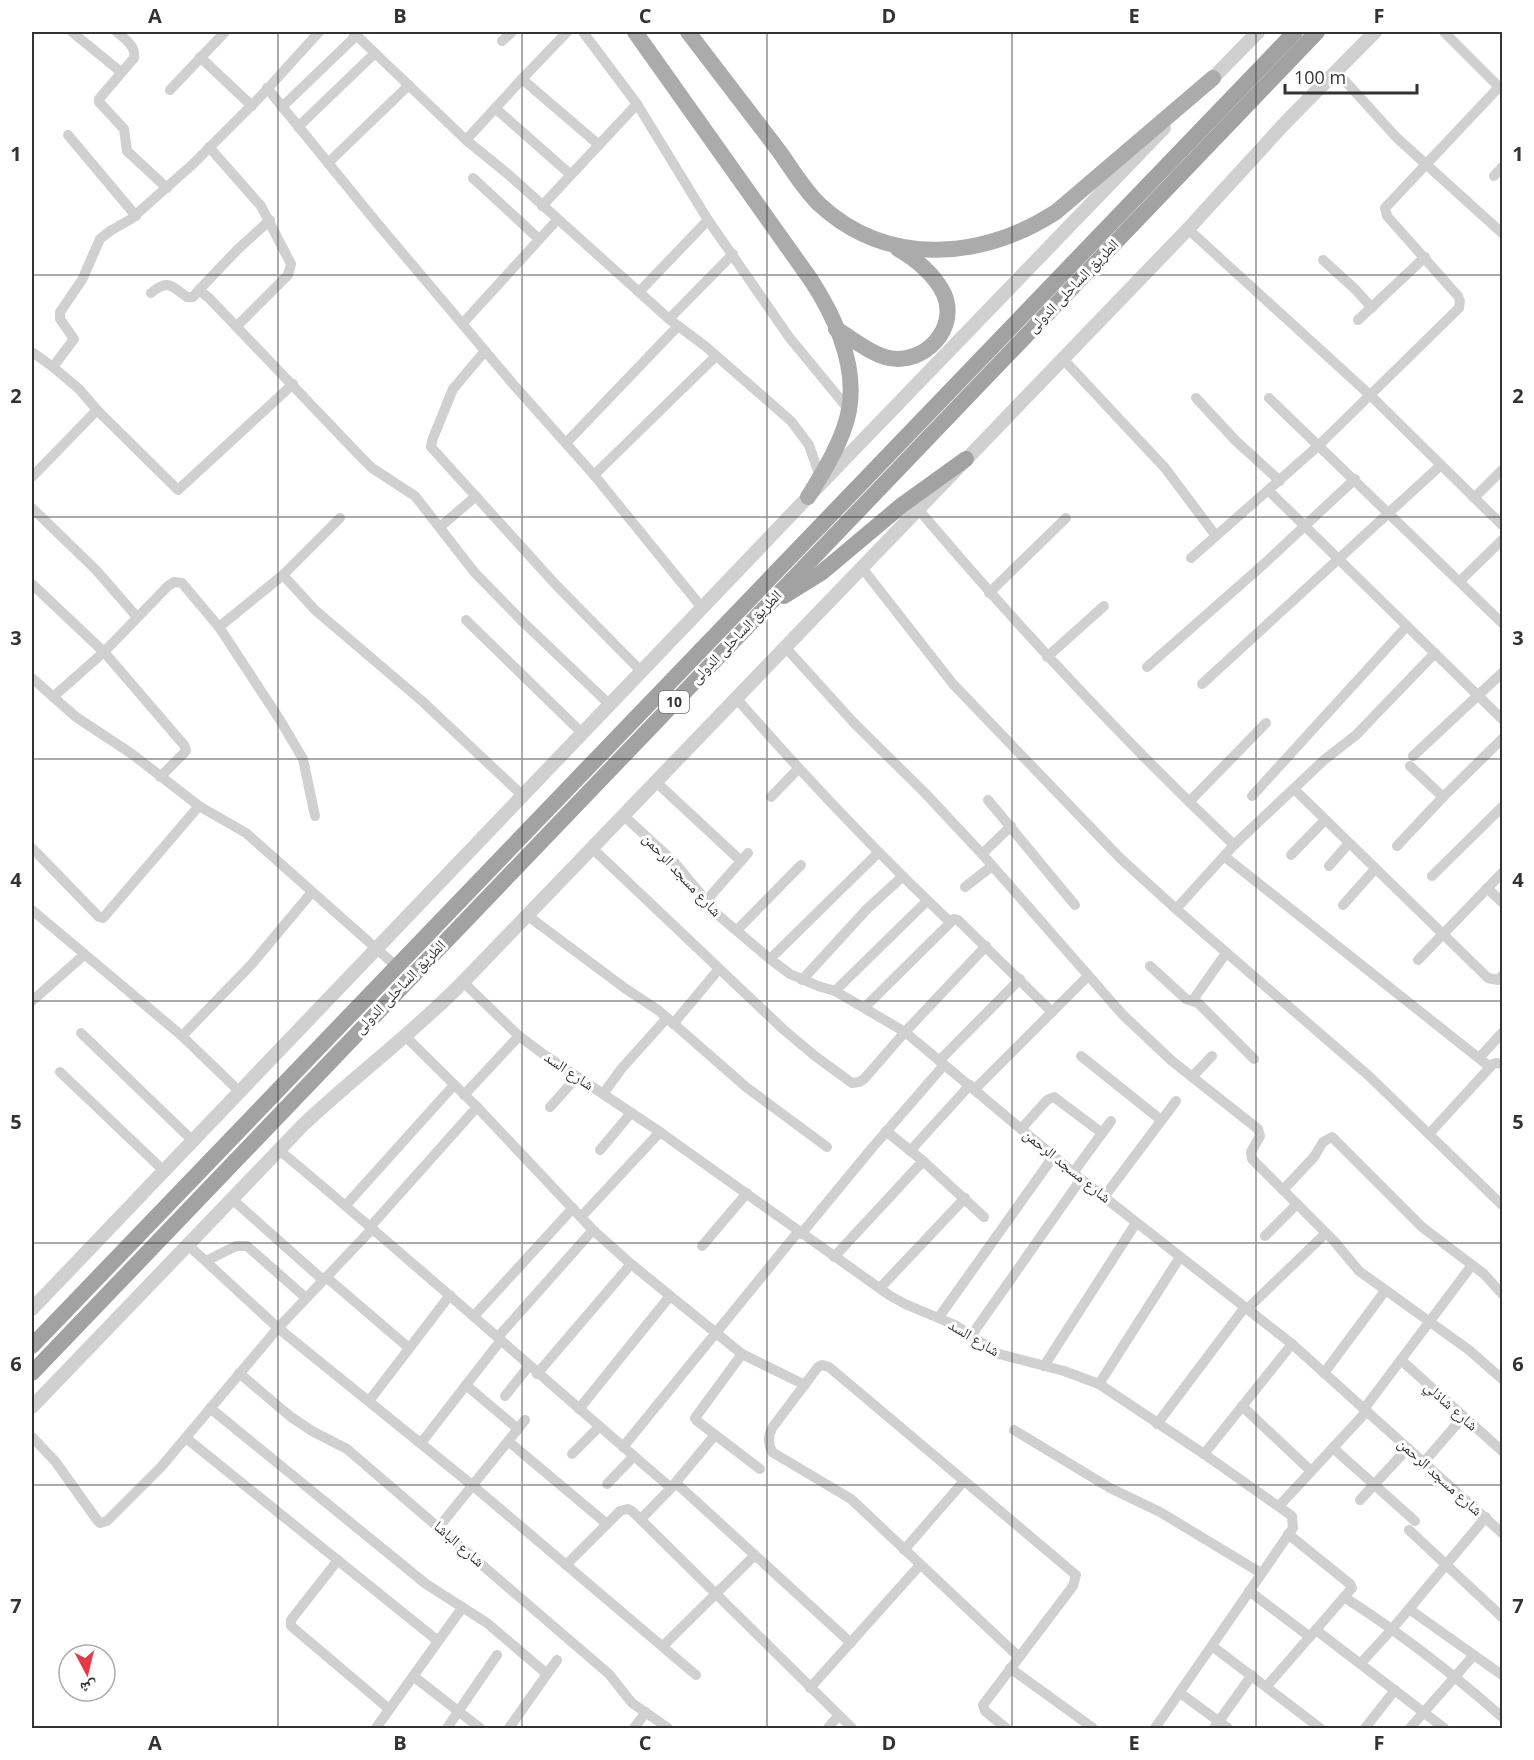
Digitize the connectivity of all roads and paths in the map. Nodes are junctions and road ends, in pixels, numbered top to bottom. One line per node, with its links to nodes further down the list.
1 (72, 32): 20 (street)
2 (117, 32): 20 (street)
3 (225, 32): 18 (street)
4 (319, 32): 24 (street)
5 (512, 32): 16 (street)
6 (567, 32): 22 (street)
7 (583, 32): 27 (street)
8 (635, 32): 63 (main road)
9 (688, 32): 51 (main road)
10 (1258, 32): 21 (street)
11 (1295, 32): 183 (highway, الطريق الساحلى الدولى / 10)
12 (1317, 32): 106 (highway, الطريق الساحلى الدولى / 10)
13 (1375, 32): 19 (street)
14 (1444, 32): 25 (street)
15 (355, 34): 17 (street); 29 (street)
16 (502, 41)
17 (375, 52): 23 (street); 31 (street)
18 (200, 57): 26 (street); 28 (street)
19 (1336, 71): 37 (street); 48 (street)
20 (122, 72): 42 (street)
21 (1213, 78): 51 (main road); 87 (street)
22 (522, 79): 30 (street); 34 (street)
23 (409, 85): 33 (street); 36 (street)
24 (267, 88): 28 (street); 29 (street)
25 (1501, 89): 37 (street)
26 (170, 90)
27 (637, 104): 34 (street); 47 (street)
28 (252, 106): 35 (street)
29 (282, 107): 31 (street)
30 (495, 108): 33 (street); 39 (street)
31 (298, 127): 36 (street)
32 (68, 135): 44 (street)
33 (465, 140): 43 (street)
34 (599, 145): 39 (street)
35 (209, 147): 42 (street); 46 (street)
36 (328, 163): 61 (street)
37 (1425, 165): 49 (street); 53 (street)
38 (1503, 167): 40 (street)
39 (571, 174): 43 (street)
40 (1494, 176)
41 (472, 178): 50 (street)
42 (167, 188): 44 (street)
43 (542, 206): 45 (street)
44 (136, 216): 68 (street)
45 (557, 219): 50 (street); 56 (street)
46 (270, 220): 55 (street); 62 (street)
47 (708, 220): 52 (street); 56 (street)
48 (1188, 229): 67 (street); 70 (street)
49 (1503, 233)
50 (539, 239): 61 (street)
51 (884, 242): 63 (main road)
52 (733, 254): 60 (street); 74 (street)
53 (1425, 257): 58 (street); 70 (street)
54 (1323, 260): 58 (street)
55 (199, 290): 57 (street); 62 (street)
56 (639, 292): 60 (street)
57 (151, 293)
58 (1372, 308): 59 (street)
59 (1358, 320)
60 (673, 322): 66 (street); 75 (street)
61 (463, 323): 64 (street)
62 (237, 326): 69 (street)
63 (836, 329): 74 (main road)
64 (485, 351): 75 (street); 86 (street)
65 (32, 352): 68 (street)
66 (716, 356): 80 (street); 82 (street)
67 (1063, 359): 77 (street); 97 (street)
68 (53, 367): 73 (street)
69 (293, 384): 73 (street); 96 (street)
70 (1371, 396): 76 (street); 78 (street)
71 (1196, 398): 84 (street)
72 (1269, 398): 76 (street)
73 (97, 410): 81 (street)
74 (849, 410): 82 (main road)
75 (566, 443): 80 (street)
76 (1318, 446): 83 (street); 84 (street)
77 (966, 459): 90 (street); 106 (highway)
78 (1441, 465): 88 (street); 91 (street)
79 (1503, 470): 88 (street)
80 (594, 476): 108 (street)
81 (32, 477)
82 (820, 477): 87 (main road)
83 (1355, 479): 91 (street); 94 (street)
84 (1280, 481): 85 (street)
85 (1269, 491): 94 (street); 97 (street)
86 (476, 496): 96 (street); 119 (street)
87 (808, 498): 108 (street)
88 (1474, 498): 95 (street)
89 (32, 507): 109 (street)
90 (919, 510): 101 (street); 105 (street)
91 (1389, 513): 100 (street); 103 (street)
92 (340, 518): 102 (street)
93 (1066, 518): 105 (street)
94 (1304, 525): 100 (street); 118 (street)
95 (1503, 525)
96 (440, 528): 126 (street)
97 (1216, 536): 99 (street)
98 (1503, 540): 103 (street)
99 (1191, 558)
100 (1339, 559): 112 (street); 122 (street)
101 (863, 569): 114 (street); 171 (street)
102 (283, 575): 113 (street); 135 (street)
103 (1460, 581): 111 (street)
104 (32, 584): 115 (street)
105 (989, 592): 117 (street)
106 (767, 605): 285 (highway, الطريق الساحلى الدولى / 10)
107 (1104, 606): 117 (street)
108 (703, 609): 119 (street)
109 (137, 617): 113 (street); 115 (street)
110 (466, 620): 129 (street)
111 (1503, 623)
112 (1407, 626): 116 (street); 136 (street)
113 (219, 627): 143 (street)
114 (786, 648): 125 (street); 153 (street)
115 (104, 652): 124 (street); 132 (street)
116 (1435, 653): 123 (street); 134 (street)
117 (1047, 657): 140 (street)
118 (1147, 667)
119 (642, 672): 126 (street)
120 (1503, 674): 123 (street)
121 (34, 684): 124 (street)
122 (1202, 684)
123 (1478, 696): 127 (street); 138 (street)
124 (53, 697): 132 (street)
125 (737, 699): 131 (street); 133 (street)
126 (610, 705): 129 (street)
127 (1503, 719)
128 (1266, 723): 140 (street)
129 (583, 734): 135 (street)
130 (1503, 739): 138 (street)
131 (798, 769): 137 (street); 152 (street)
132 (160, 777): 141 (street)
133 (656, 782): 144 (street); 167 (street)
134 (1294, 789): 145 (street); 148 (street)
135 (524, 796): 178 (street)
136 (1252, 796)
137 (771, 797)
138 (1443, 797): 149 (street)
139 (988, 800): 146 (street)
140 (1189, 802): 148 (street)
141 (199, 806): 150 (street); 165 (street)
142 (1503, 807): 161 (street)
143 (315, 816)
144 (624, 816): 151 (street); 167 (street, شارع مسجد الرحمن)
145 (1325, 820): 147 (street); 154 (street)
146 (1011, 826): 153 (street); 169 (street)
147 (1348, 843): 158 (street); 159 (street)
148 (1234, 845): 155 (street)
149 (1397, 846)
150 (32, 848)
151 (592, 848): 173 (street); 185 (street)
152 (878, 853): 162 (street); 181 (street)
153 (982, 854): 157 (street)
154 (1291, 855)
155 (1224, 856): 171 (street); 205 (street)
156 (801, 865): 175 (street)
157 (992, 866): 163 (street); 186 (street)
158 (1329, 866)
159 (1375, 869): 170 (street); 176 (street)
160 (1503, 873): 164 (street)
161 (1432, 876)
162 (902, 877): 166 (street); 189 (street)
163 (965, 887)
164 (1487, 888): 168 (street); 176 (street)
165 (312, 892): 178 (street); 200 (street)
166 (927, 901): 174 (street); 191 (street)
167 (706, 902): 175 (street, شارع مسجد الرحمن)
168 (1503, 902)
169 (1075, 905)
170 (1343, 906)
171 (1176, 909): 179 (street)
172 (32, 910): 180 (street)
173 (528, 916): 190 (street); 196 (street)
174 (950, 922): 177 (street); 194 (street)
175 (736, 930): 181 (street, شارع مسجد الرحمن)
176 (1442, 934): 182 (street); 187 (street)
177 (986, 946): 188 (street); 197 (street)
178 (376, 949): 183 (street); 215 (street)
179 (1226, 953): 192 (street); 228 (street)
180 (84, 955): 193 (street); 200 (street)
181 (770, 959): 189 (street, شارع مسجد الرحمن)
182 (1418, 960)
183 (396, 966): 279 (highway, الطريق الساحلى الدولى / 10)
184 (1150, 966): 192 (street)
185 (719, 969): 196 (street); 197 (street)
186 (1088, 976): 195 (street); 212 (street)
187 (1503, 976)
188 (1020, 979): 195 (street); 207 (street)
189 (802, 980): 191 (street, شارع مسجد الرحمن)
190 (463, 982): 201 (street); 202 (street, شارع السد)
191 (835, 991): 194 (street, شارع مسجد الرحمن)
192 (1192, 1000): 206 (street)
193 (32, 1001)
194 (865, 1007): 197 (street, شارع مسجد الرحمن)
195 (1052, 1012): 214 (street)
196 (670, 1021): 216 (street); 230 (street)
197 (905, 1032): 207 (street, شارع مسجد الرحمن)
198 (81, 1033): 229 (street)
199 (1503, 1033): 205 (street)
200 (182, 1036): 215 (street)
201 (405, 1036): 213 (street); 231 (street)
202 (519, 1036): 211 (street, شارع السد); 217 (street)
203 (1081, 1056): 222 (street)
204 (1212, 1056): 212 (street)
205 (1479, 1058): 209 (street)
206 (1254, 1059)
207 (942, 1063): 214 (street, شارع مسجد الرحمن); 225 (street)
208 (1503, 1064): 209 (street)
209 (1490, 1067): 228 (street)
210 (60, 1072): 236 (street)
211 (577, 1077): 216 (street, شارع السد); 220 (street)
212 (1192, 1077): 238 (street)
213 (454, 1085): 217 (street); 244 (street)
214 (972, 1087): 224 (street, شارع مسجد الرحمن); 233 (street)
215 (240, 1092): 229 (street)
216 (603, 1094): 221 (street, شارع السد)
217 (464, 1095): 219 (street)
218 (1176, 1101): 222 (street)
219 (477, 1107): 246 (street); 250 (street)
220 (550, 1107)
221 (631, 1113): 226 (street, شارع السد); 232 (street)
222 (1161, 1120): 240 (street)
223 (1111, 1121): 227 (street)
224 (1021, 1129): 227 (street); 234 (street, شارع مسجد الرحمن)
225 (886, 1131): 233 (street); 252 (street)
226 (660, 1132): 239 (street, شارع السد); 248 (street)
227 (1102, 1133): 237 (street)
228 (1429, 1134): 245 (street)
229 (193, 1141): 236 (street)
230 (827, 1147)
231 (279, 1150): 242 (street); 244 (street)
232 (600, 1150)
233 (910, 1151): 235 (street)
234 (1053, 1157): 237 (street, شارع مسجد الرحمن); 272 (street)
235 (923, 1161): 241 (street); 257 (street)
236 (164, 1171): 270 (street)
237 (1077, 1176): 240 (street, شارع مسجد الرحمن); 276 (street)
238 (1283, 1190): 243 (street); 261 (street)
239 (747, 1193): 252 (street, شارع السد); 256 (street)
240 (1104, 1197): 249 (street, شارع مسجد الرحمن)
241 (965, 1198): 247 (street); 263 (street)
242 (232, 1199): 255 (street); 262 (street)
243 (1298, 1204): 253 (street); 254 (street)
244 (346, 1205): 250 (street)
245 (1503, 1205)
246 (573, 1208): 248 (street); 271 (street)
247 (984, 1216)
248 (581, 1217): 251 (street)
249 (1136, 1223): 258 (street, شارع مسجد الرحمن); 283 (street)
250 (372, 1227): 262 (street); 266 (street)
251 (593, 1230): 260 (street); 277 (street)
252 (800, 1233): 257 (street, شارع السد); 275 (street)
253 (1326, 1233): 264 (street); 269 (street)
254 (1265, 1236)
255 (188, 1245): 259 (street); 295 (street)
256 (702, 1246)
257 (834, 1257): 263 (street, شارع السد)
258 (1180, 1257): 269 (street, شارع مسجد الرحمن); 289 (street)
259 (206, 1261): 268 (street); 274 (street)
260 (631, 1264): 267 (street); 284 (street)
261 (1472, 1265): 265 (street); 273 (street)
262 (325, 1279): 268 (street); 280 (street)
263 (880, 1288): 272 (street, شارع السد)
264 (1386, 1291): 273 (street); 287 (street)
265 (1503, 1294)
266 (450, 1295): 271 (street); 280 (street)
267 (670, 1296): 275 (street); 297 (street)
268 (306, 1298): 274 (street)
269 (1246, 1308): 278 (street, شارع مسجد الرحمن); 300 (street)
270 (32, 1310)
271 (474, 1316): 277 (street)
272 (939, 1317): 276 (street, شارع السد)
273 (1430, 1322): 282 (street); 288 (street)
274 (278, 1328): 286 (street); 293 (street)
275 (716, 1333): 281 (street); 308 (street)
276 (971, 1336): 283 (street, شارع السد)
277 (499, 1339): 284 (street); 290 (street)
278 (1292, 1344): 287 (street, شارع مسجد الرحمن); 294 (street)
279 (32, 1346)
280 (409, 1348): 293 (street)
281 (742, 1354): 291 (street); 303 (street)
282 (1401, 1360): 298 (street); 299 (street, شارع شاذلي)
283 (1044, 1366): 289 (street, شارع السد)
284 (533, 1370): 292 (street); 297 (street)
285 (32, 1373)
286 (239, 1373): 296 (street); 328 (street, شارع الباشا)
287 (1324, 1373): 298 (street, شارع مسجد الرحمن)
288 (1503, 1379)
289 (1100, 1384): 300 (street, شارع السد)
290 (466, 1385): 306 (street); 307 (street)
291 (804, 1385): 318 (street); 331 (street)
292 (505, 1396)
293 (369, 1401): 307 (street)
294 (1242, 1406): 313 (street); 317 (street)
295 (32, 1407)
296 (210, 1408): 305 (street); 341 (street)
297 (579, 1409): 301 (street)
298 (1366, 1410): 309 (street); 310 (street, شارع مسجد الرحمن)
299 (1463, 1418): 311 (street, شارع شاذلي); 315 (street)
300 (1157, 1424): 313 (street, شارع السد)
301 (599, 1427): 308 (street); 312 (street)
302 (1014, 1430): 337 (street)
303 (715, 1435): 316 (street); 322 (street)
304 (32, 1437): 305 (street)
305 (186, 1438): 333 (street)
306 (508, 1442): 321 (street); 327 (street)
307 (421, 1443): 321 (street)
308 (623, 1447): 314 (street)
309 (1333, 1448): 317 (street); 320 (street)
310 (1408, 1448): 315 (street, شارع مسجد الرحمن); 320 (street)
311 (1503, 1451)
312 (572, 1454)
313 (1204, 1454): 324 (street, شارع السد)
314 (634, 1456): 319 (street); 322 (street)
315 (1424, 1462): 325 (street, شارع مسجد الرحمن)
316 (760, 1469)
317 (1311, 1471): 324 (street)
318 (964, 1481): 331 (street); 352 (street)
319 (607, 1484)
320 (1374, 1484): 323 (street); 336 (street)
321 (472, 1485): 328 (street); 334 (street)
322 (673, 1485): 326 (street); 332 (street)
323 (1360, 1500)
324 (1279, 1506): 330 (street, شارع السد)
325 (1486, 1517): 329 (street, شارع مسجد الرحمن); 336 (street)
326 (641, 1519): 327 (street); 339 (street)
327 (607, 1524): 334 (street)
328 (439, 1527): 368 (street, شارع الباشا)
329 (1503, 1533)
330 (1288, 1534): 337 (street); 340 (street)
331 (904, 1550): 335 (street)
332 (755, 1555): 339 (street); 347 (street)
333 (338, 1560): 346 (street); 366 (street)
334 (566, 1565): 348 (street)
335 (920, 1565): 347 (street); 352 (street)
336 (1446, 1565): 342 (street); 343 (street)
337 (1261, 1573): 338 (street)
338 (1249, 1591): 345 (street); 349 (street)
339 (716, 1594): 348 (street); 363 (street)
340 (1344, 1597): 344 (street); 345 (street)
341 (462, 1608): 346 (street); 356 (street)
342 (1409, 1609): 344 (street); 350 (street)
343 (1503, 1617)
344 (1393, 1628): 354 (street); 359 (street)
345 (1313, 1633): 354 (street); 362 (street)
346 (438, 1641): 361 (street)
347 (850, 1642): 363 (street)
348 (663, 1646): 357 (street)
349 (1212, 1646): 358 (street); 365 (street)
350 (1474, 1654): 359 (street); 360 (street)
351 (498, 1655): 367 (street)
352 (1019, 1657): 355 (street)
353 (557, 1660): 356 (street)
354 (1361, 1663): 364 (street)
355 (1010, 1668): 381 (street); 382 (street)
356 (548, 1674): 376 (street)
357 (696, 1675)
358 (1252, 1675): 362 (street); 372 (street)
359 (1455, 1675): 369 (street); 371 (street)
360 (1503, 1675)
361 (413, 1676): 366 (street); 367 (street)
362 (1267, 1686): 384 (street)
363 (810, 1688): 370 (street)
364 (1395, 1690): 369 (street); 385 (street)
365 (1180, 1693): 372 (street); 383 (street)
366 (389, 1709): 373 (street)
367 (458, 1712): 374 (street); 375 (street)
368 (646, 1712): 377 (street); 378 (street, شارع الباشا)
369 (1423, 1713): 386 (street); 387 (street)
370 (838, 1716): 379 (street); 380 (street)
371 (1503, 1717)
372 (1220, 1726)
373 (376, 1728)
374 (447, 1728)
375 (480, 1728)
376 (509, 1728)
377 (634, 1728)
378 (668, 1728)
379 (828, 1728)
380 (852, 1728)
381 (1006, 1728)
382 (1093, 1728)
383 (1155, 1728)
384 (1320, 1728)
385 (1365, 1728)
386 (1410, 1728)
387 (1444, 1728)

